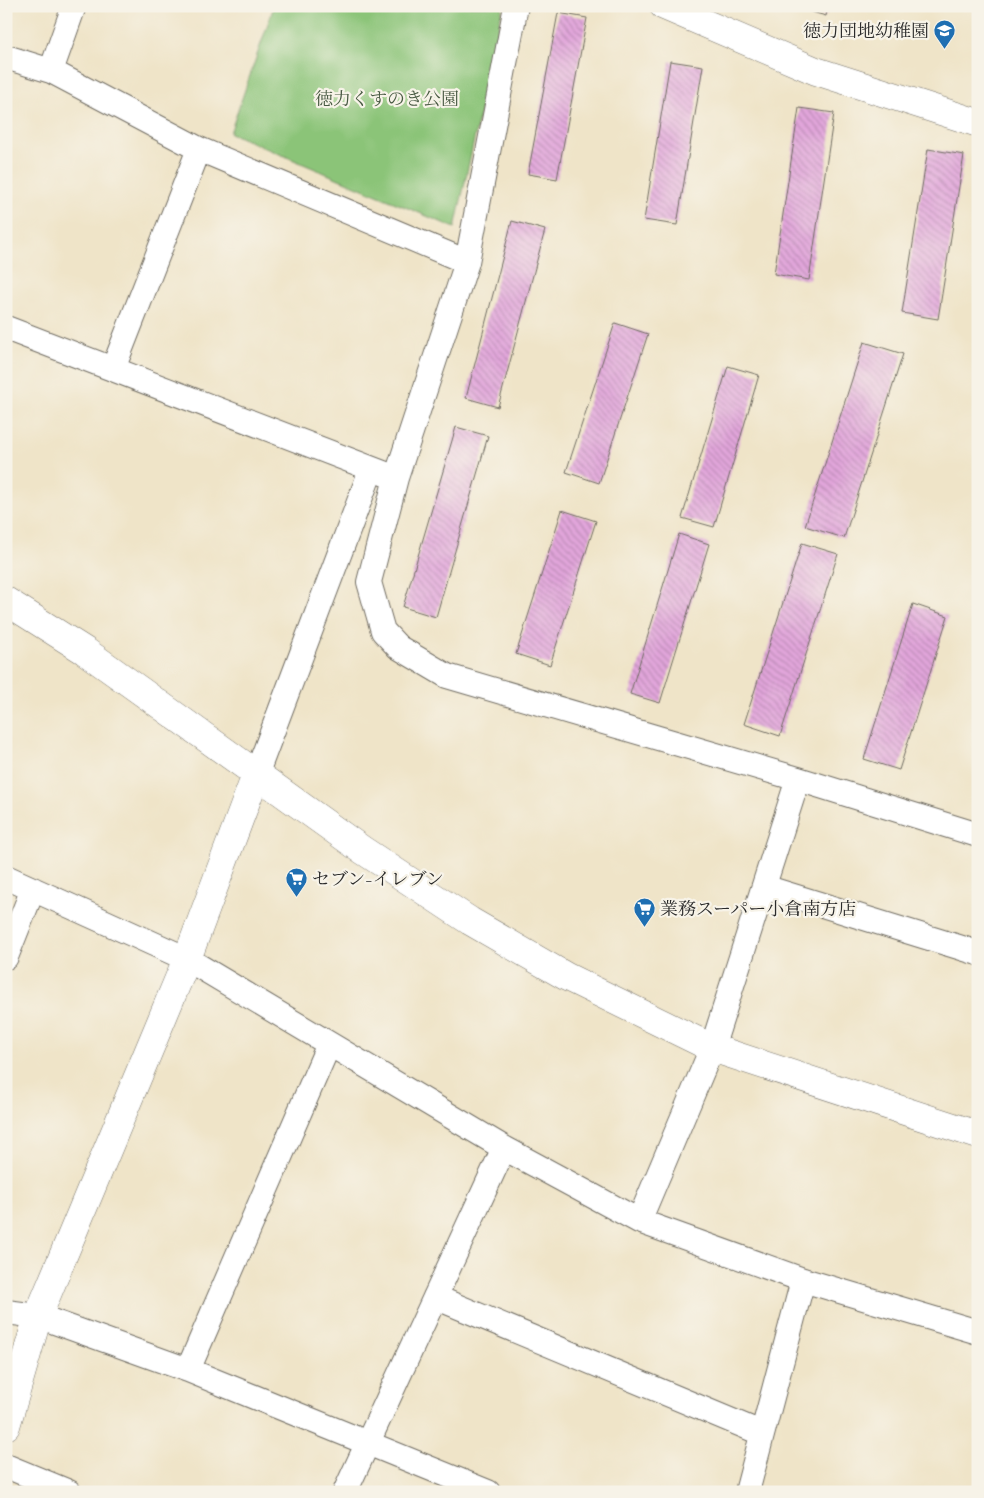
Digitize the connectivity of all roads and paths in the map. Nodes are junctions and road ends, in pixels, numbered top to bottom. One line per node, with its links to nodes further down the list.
1 (74, 6): 5 (street)
2 (516, 6): 8 (street)
3 (664, 6): 6 (street)
4 (6, 57): 5 (street)
5 (51, 71): 7 (street)
6 (978, 122)
7 (199, 150): 8 (street); 10 (street)
8 (467, 262): 12 (street)
9 (6, 328): 10 (street)
10 (114, 369): 11 (street)
11 (371, 470): 12 (street); 14 (street)
12 (396, 478): 15 (street)
13 (6, 601): 14 (street)
14 (256, 775): 22 (street); 24 (street)
15 (798, 779): 16 (street); 18 (street)
16 (978, 835)
17 (6, 877): 19 (street)
18 (764, 887): 20 (street); 24 (street)
19 (33, 890): 21 (street); 22 (street)
20 (978, 953)
21 (6, 957)
22 (187, 959): 23 (street); 31 (street)
23 (329, 1044): 26 (street); 33 (street)
24 (712, 1048): 25 (street); 27 (street)
25 (978, 1135)
26 (504, 1148): 27 (street); 29 (street)
27 (639, 1221): 28 (street)
28 (803, 1280): 32 (street); 35 (street)
29 (435, 1298): 35 (street); 36 (street)
30 (6, 1312): 31 (street)
31 (38, 1316): 33 (street); 34 (street)
32 (978, 1332)
33 (188, 1370): 36 (street)
34 (6, 1426)
35 (761, 1433): 41 (street)
36 (368, 1443): 39 (street); 40 (street)
37 (6, 1466): 38 (street)
38 (69, 1492)
39 (345, 1492)
40 (488, 1492)
41 (747, 1492)

